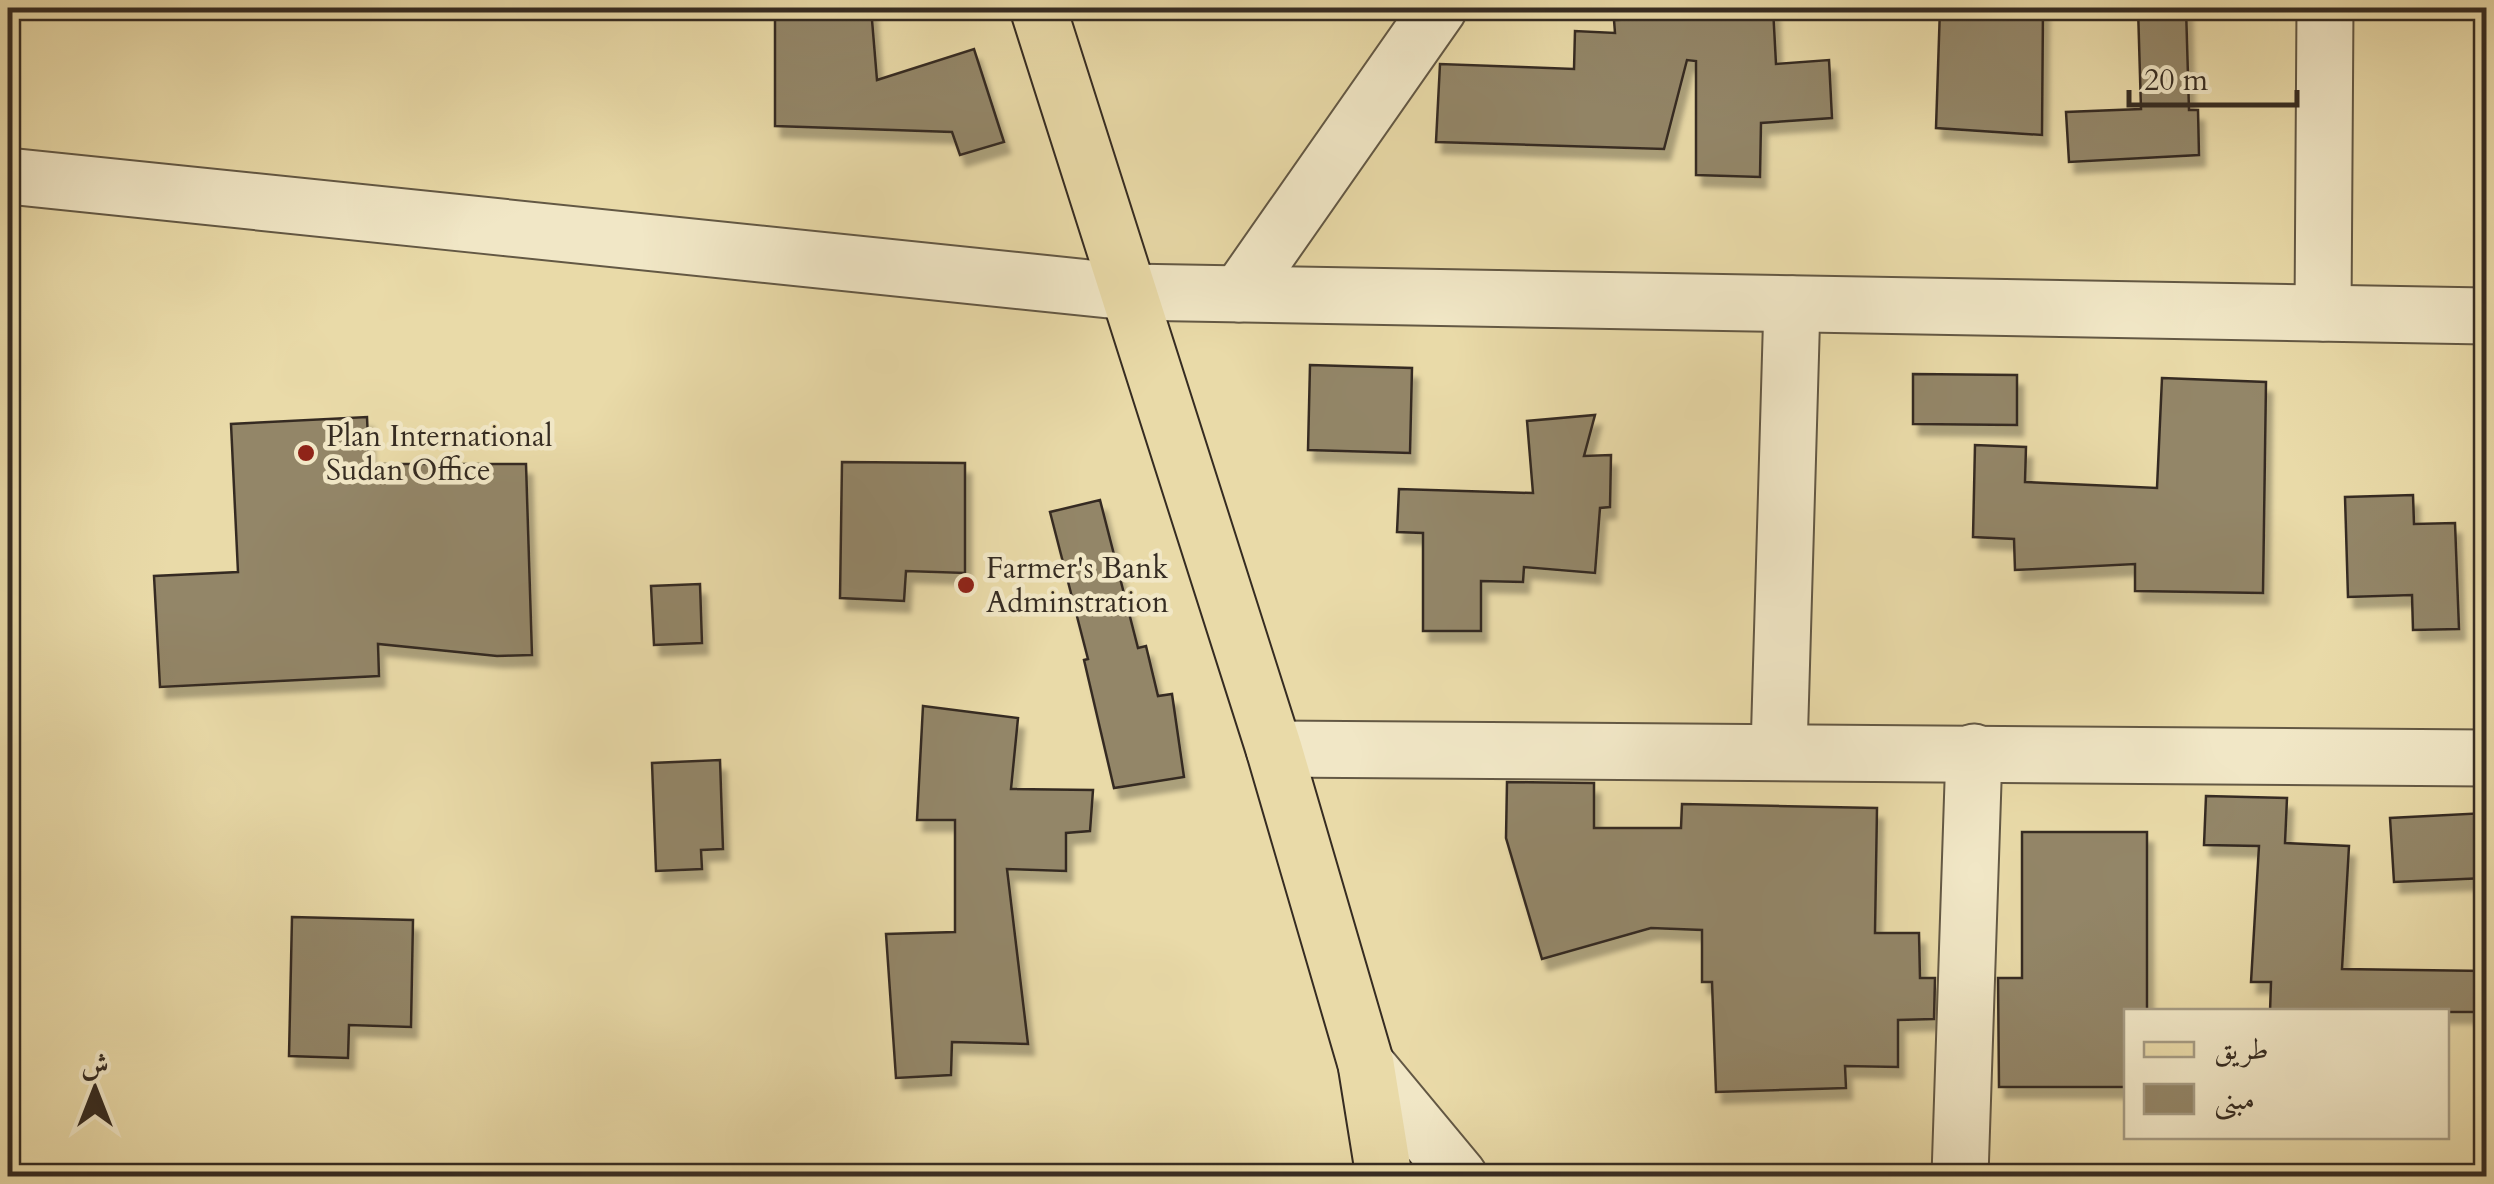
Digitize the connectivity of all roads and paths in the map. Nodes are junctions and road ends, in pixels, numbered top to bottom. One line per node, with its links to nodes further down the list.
1 (1038, 8): 5 (main road)
2 (1438, 8): 6 (street)
3 (2325, 8): 8 (street)
4 (8, 176): 5 (street)
5 (1128, 292): 6 (street); 10 (main road)
6 (1238, 294): 7 (street)
7 (1792, 304): 8 (street); 11 (street)
8 (2322, 313): 9 (street)
9 (2486, 316)
10 (1274, 748): 11 (street); 14 (main road)
11 (1779, 751): 12 (street)
12 (1974, 752): 13 (street); 17 (street)
13 (2486, 758)
14 (1366, 1064): 15 (main road); 16 (street)
15 (1384, 1176)
16 (1460, 1176)
17 (1960, 1176)

